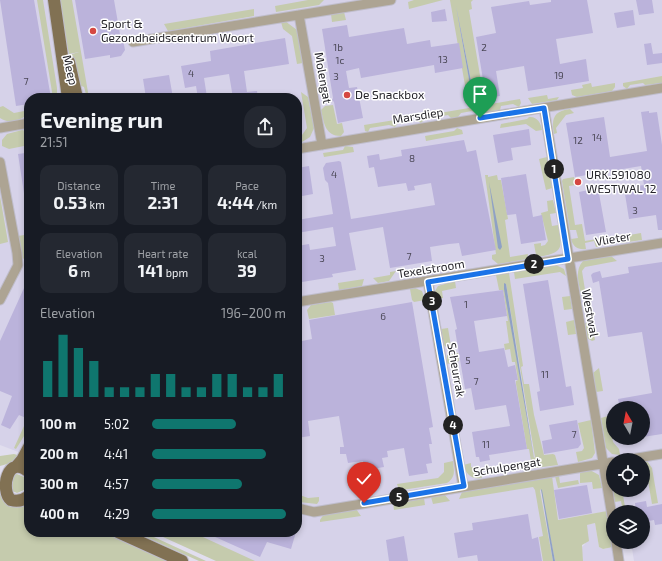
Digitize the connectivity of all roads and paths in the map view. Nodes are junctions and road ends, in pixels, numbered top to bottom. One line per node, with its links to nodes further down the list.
1 (54, 0): 5 (main road, Meep)
2 (391, 0): 3 (street)
3 (299, 15): 4 (street); 12 (street, Molengat)
4 (133, 42)
5 (62, 44): 7 (main road, Meep); 8 (main road, Meep)
6 (662, 88): 9 (street, Marsdiep)
7 (67, 93)
8 (76, 93)
9 (544, 108): 12 (street, Marsdiep); 16 (street, Westwal)
10 (24, 125): 11 (street)
11 (0, 128)
12 (322, 144): 13 (street, Marsdiep)
13 (302, 148)
14 (0, 162): 18 (street)
15 (662, 243): 16 (street, Vlieter)
16 (568, 259): 17 (street, Texelstroom); 24 (street, Westwal)
17 (428, 282): 19 (street, Texelstroom); 28 (street, Scheurrak)
18 (0, 300)
19 (302, 301)
20 (662, 454): 22 (street)
21 (24, 456): 25 (main road)
22 (650, 456)
23 (606, 463): 24 (street, Schulpengat)
24 (603, 464): 28 (street, Schulpengat); 30 (street, Westwal)
25 (7, 469): 26 (main road); 27 (main road)
26 (24, 469)
27 (0, 485): 29 (main road)
28 (464, 486): 31 (street, Schulpengat)
29 (24, 499)
30 (610, 505)
31 (302, 509)
32 (129, 537): 35 (main road)
33 (140, 537): 36 (main road)
34 (617, 549): 37 (street)
35 (182, 561)
36 (193, 561)
37 (619, 561)

